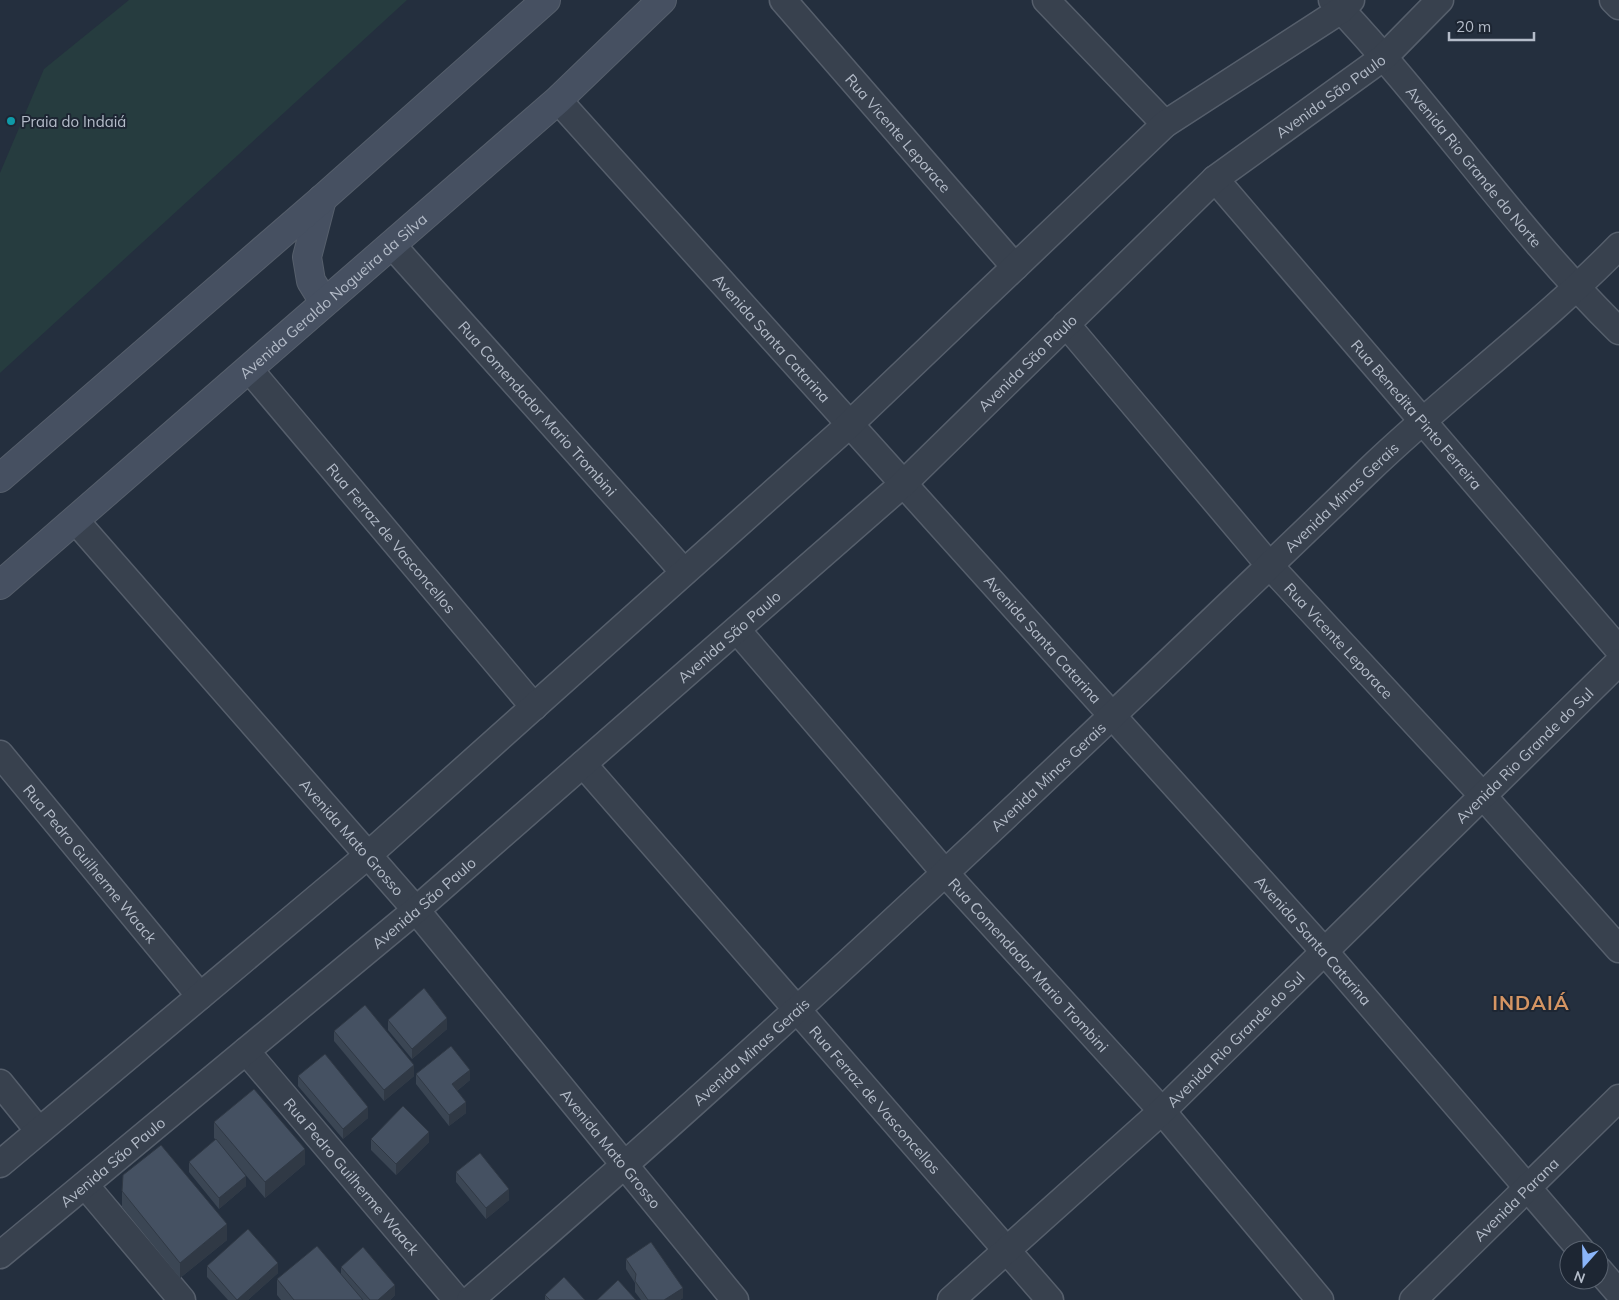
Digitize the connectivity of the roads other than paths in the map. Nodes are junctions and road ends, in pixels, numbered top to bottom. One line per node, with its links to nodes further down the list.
1 (546, 0): 13 (main road)
2 (662, 0): 10 (main road, Avenida Geraldo Nogueira da Silva)
3 (783, 0): 16 (street, Rua Vicente Leporace)
4 (1046, 0): 11 (street)
5 (1440, 0): 9 (street, Avenida São Paulo)
6 (1613, 0): 8 (street)
7 (1341, 3): 9 (street, Avenida Rio Grande do Norte); 11 (street)
8 (1619, 6)
9 (1384, 57): 12 (street, Avenida São Paulo); 17 (street, Avenida Rio Grande do Norte)
10 (558, 100): 14 (main road, Avenida Geraldo Nogueira da Silva); 23 (street, Avenida Santa Catarina)
11 (1165, 124): 16 (street)
12 (1215, 179): 19 (street, Avenida São Paulo); 22 (street, Rua Benedita Pinto Ferreira)
13 (322, 199): 18 (main road); 24 (main road)
14 (392, 245): 18 (main road, Avenida Geraldo Nogueira da Silva); 28 (street, Rua Comendador Mario Trombini)
15 (1619, 246): 17 (street, Avenida Minas Gerais)
16 (1015, 267): 23 (street)
17 (1577, 289): 20 (street, Avenida Rio Grande do Norte); 22 (street, Avenida Minas Gerais)
18 (324, 302): 21 (main road, Avenida Geraldo Nogueira da Silva)
19 (1066, 324): 25 (street, Avenida São Paulo); 27 (street, Rua Vicente Leporace)
20 (1619, 331)
21 (249, 369): 26 (main road, Avenida Geraldo Nogueira da Silva); 33 (street, Rua Ferraz de Vasconcellos)
22 (1420, 421): 27 (street, Avenida Minas Gerais); 31 (street, Rua Benedita Pinto Ferreira)
23 (849, 425): 25 (street, Avenida Santa Catarina); 28 (street)
24 (0, 478)
25 (903, 484): 30 (street, Avenida São Paulo); 34 (street, Avenida Santa Catarina)
26 (75, 520): 29 (main road, Avenida Geraldo Nogueira da Silva); 38 (street, Avenida Mato Grosso)
27 (1270, 566): 34 (street, Avenida Minas Gerais); 37 (street, Rua Vicente Leporace)
28 (684, 572): 33 (street)
29 (0, 585)
30 (737, 630): 36 (street, Avenida São Paulo); 39 (street, Rua Comendador Mario Trombini)
31 (1619, 650)
32 (1619, 662): 37 (street, Avenida Rio Grande do Sul)
33 (534, 707): 38 (street)
34 (1112, 718): 39 (street, Avenida Minas Gerais); 42 (street, Avenida Santa Catarina)
35 (0, 754): 43 (street, Rua Pedro Guilherme Waack)
36 (583, 764): 40 (street, Avenida São Paulo); 44 (street, Rua Ferraz de Vasconcellos)
37 (1484, 796): 41 (street, Rua Vicente Leporace); 42 (street, Avenida Rio Grande do Sul)
38 (367, 856): 40 (street, Avenida Mato Grosso); 43 (street)
39 (946, 874): 44 (street, Avenida Minas Gerais); 48 (street, Rua Comendador Mario Trombini)
40 (416, 910): 45 (street, Avenida São Paulo); 51 (street, Avenida Mato Grosso)
41 (1619, 949)
42 (1325, 952): 48 (street, Avenida Rio Grande do Sul); 53 (street, Avenida Santa Catarina)
43 (200, 996): 49 (street)
44 (798, 1009): 51 (street, Avenida Minas Gerais); 55 (street, Rua Ferraz de Vasconcellos)
45 (246, 1051): 52 (street, Avenida São Paulo); 60 (street, Rua Pedro Guilherme Waack)
46 (0, 1083): 49 (street)
47 (1619, 1098): 53 (street, Avenida Parana)
48 (1162, 1111): 55 (street, Avenida Rio Grande do Sul); 65 (street, Rua Comendador Mario Trombini)
49 (39, 1131): 50 (street)
50 (0, 1164)
51 (624, 1166): 61 (street, Avenida Minas Gerais); 62 (street, Avenida Mato Grosso)
52 (85, 1185): 56 (street, Avenida São Paulo); 59 (street)
53 (1528, 1189): 54 (street, Avenida Santa Catarina); 66 (street, Avenida Parana)
54 (1573, 1240)
55 (1006, 1249): 63 (street, Avenida Rio Grande do Sul); 64 (street, Rua Ferraz de Vasconcellos)
56 (0, 1255)
57 (1609, 1282): 58 (street)
58 (1619, 1293)
59 (182, 1300)
60 (457, 1300)
61 (470, 1300)
62 (735, 1300)
63 (951, 1300)
64 (1050, 1300)
65 (1320, 1300)
66 (1413, 1300)

